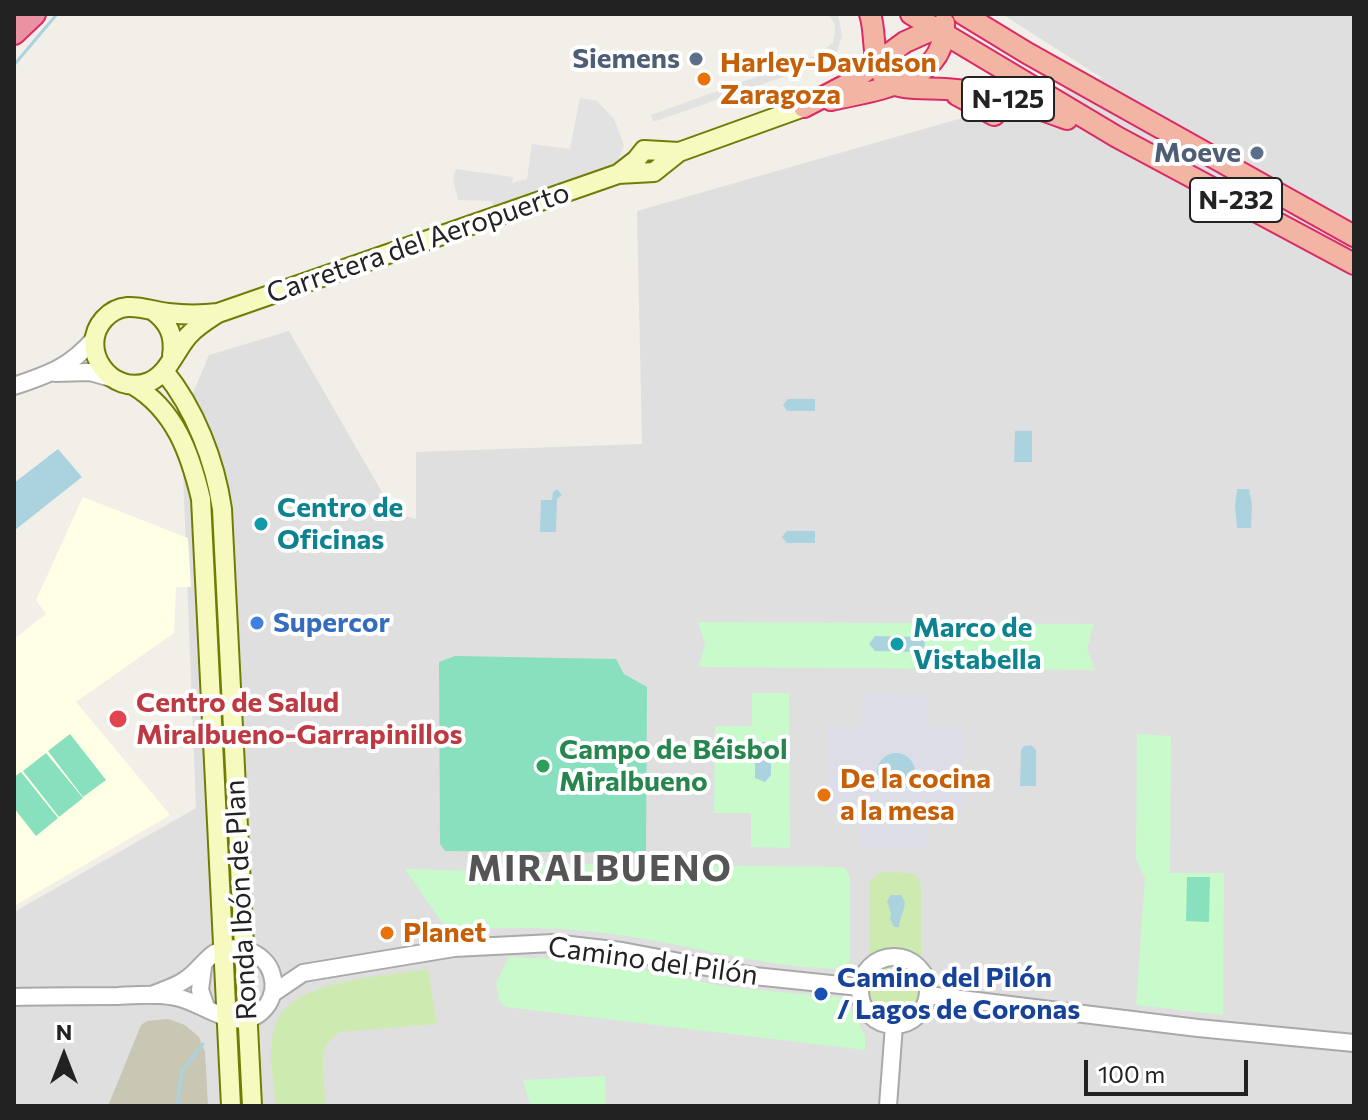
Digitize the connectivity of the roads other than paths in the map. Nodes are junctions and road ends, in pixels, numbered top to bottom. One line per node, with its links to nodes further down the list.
1 (34, 14): 6 (highway)
2 (870, 14): 7 (highway)
3 (911, 14): 5 (highway, N-232)
4 (963, 14): 12 (highway, N-232)
5 (941, 26): 7 (highway, N-125); 8 (highway); 12 (highway, N-125); 13 (highway, N-232)
6 (14, 33)
7 (876, 63): 8 (highway); 10 (highway, N-125)
8 (894, 85): 9 (highway, N-125); 10 (highway, N-125)
9 (947, 89): 11 (highway); 13 (highway, N-125)
10 (804, 107): 17 (main road, Carretera del Aeropuerto / N-125)
11 (994, 115)
12 (1144, 118): 14 (highway, N-232)
13 (1117, 137): 15 (highway, N-232)
14 (1354, 236)
15 (1354, 264)
16 (152, 310): 17 (main road, Carretera del Aeropuerto / N-125); 18 (main road, Carretera del Aeropuerto / N-125); 19 (main road)
17 (218, 313): 19 (main road, Carretera del Aeropuerto / N-125)
18 (95, 338): 20 (street, Carretera del Aeropuerto / N-125); 21 (main road)
19 (168, 363): 22 (main road, Carretera del Aeropuerto / N-125); 24 (main road, Ronda Ibón de Plan)
20 (54, 373): 21 (street, Carretera del Aeropuerto / N-125); 23 (street, Carretera del Aeropuerto / N-125)
21 (111, 378): 22 (main road, Carretera del Aeropuerto / N-125)
22 (133, 385): 25 (main road, Ronda Ibón de Plan)
23 (14, 386)
24 (244, 949): 25 (street); 26 (street, Camino del Pilón); 36 (main road, Ronda Ibón de Plan)
25 (223, 950): 27 (street); 35 (main road, Ronda Ibón de Plan)
26 (265, 961): 28 (street, Camino del Pilón); 30 (street)
27 (203, 967): 31 (street); 34 (street)
28 (303, 973): 29 (street, Camino del Pilón); 30 (street, Camino del Pilón)
29 (860, 987): 32 (street); 37 (street)
30 (272, 994): 36 (street, Camino del Pilón)
31 (152, 995): 33 (street); 34 (street)
32 (928, 995): 37 (street); 38 (street)
33 (14, 997)
34 (206, 1007): 35 (street)
35 (226, 1019): 36 (street); 39 (main road, Ronda Ibón de Plan)
36 (248, 1019): 40 (main road, Ronda Ibón de Plan)
37 (894, 1025): 41 (street)
38 (1354, 1043)
39 (231, 1106)
40 (252, 1106)
41 (888, 1106)

